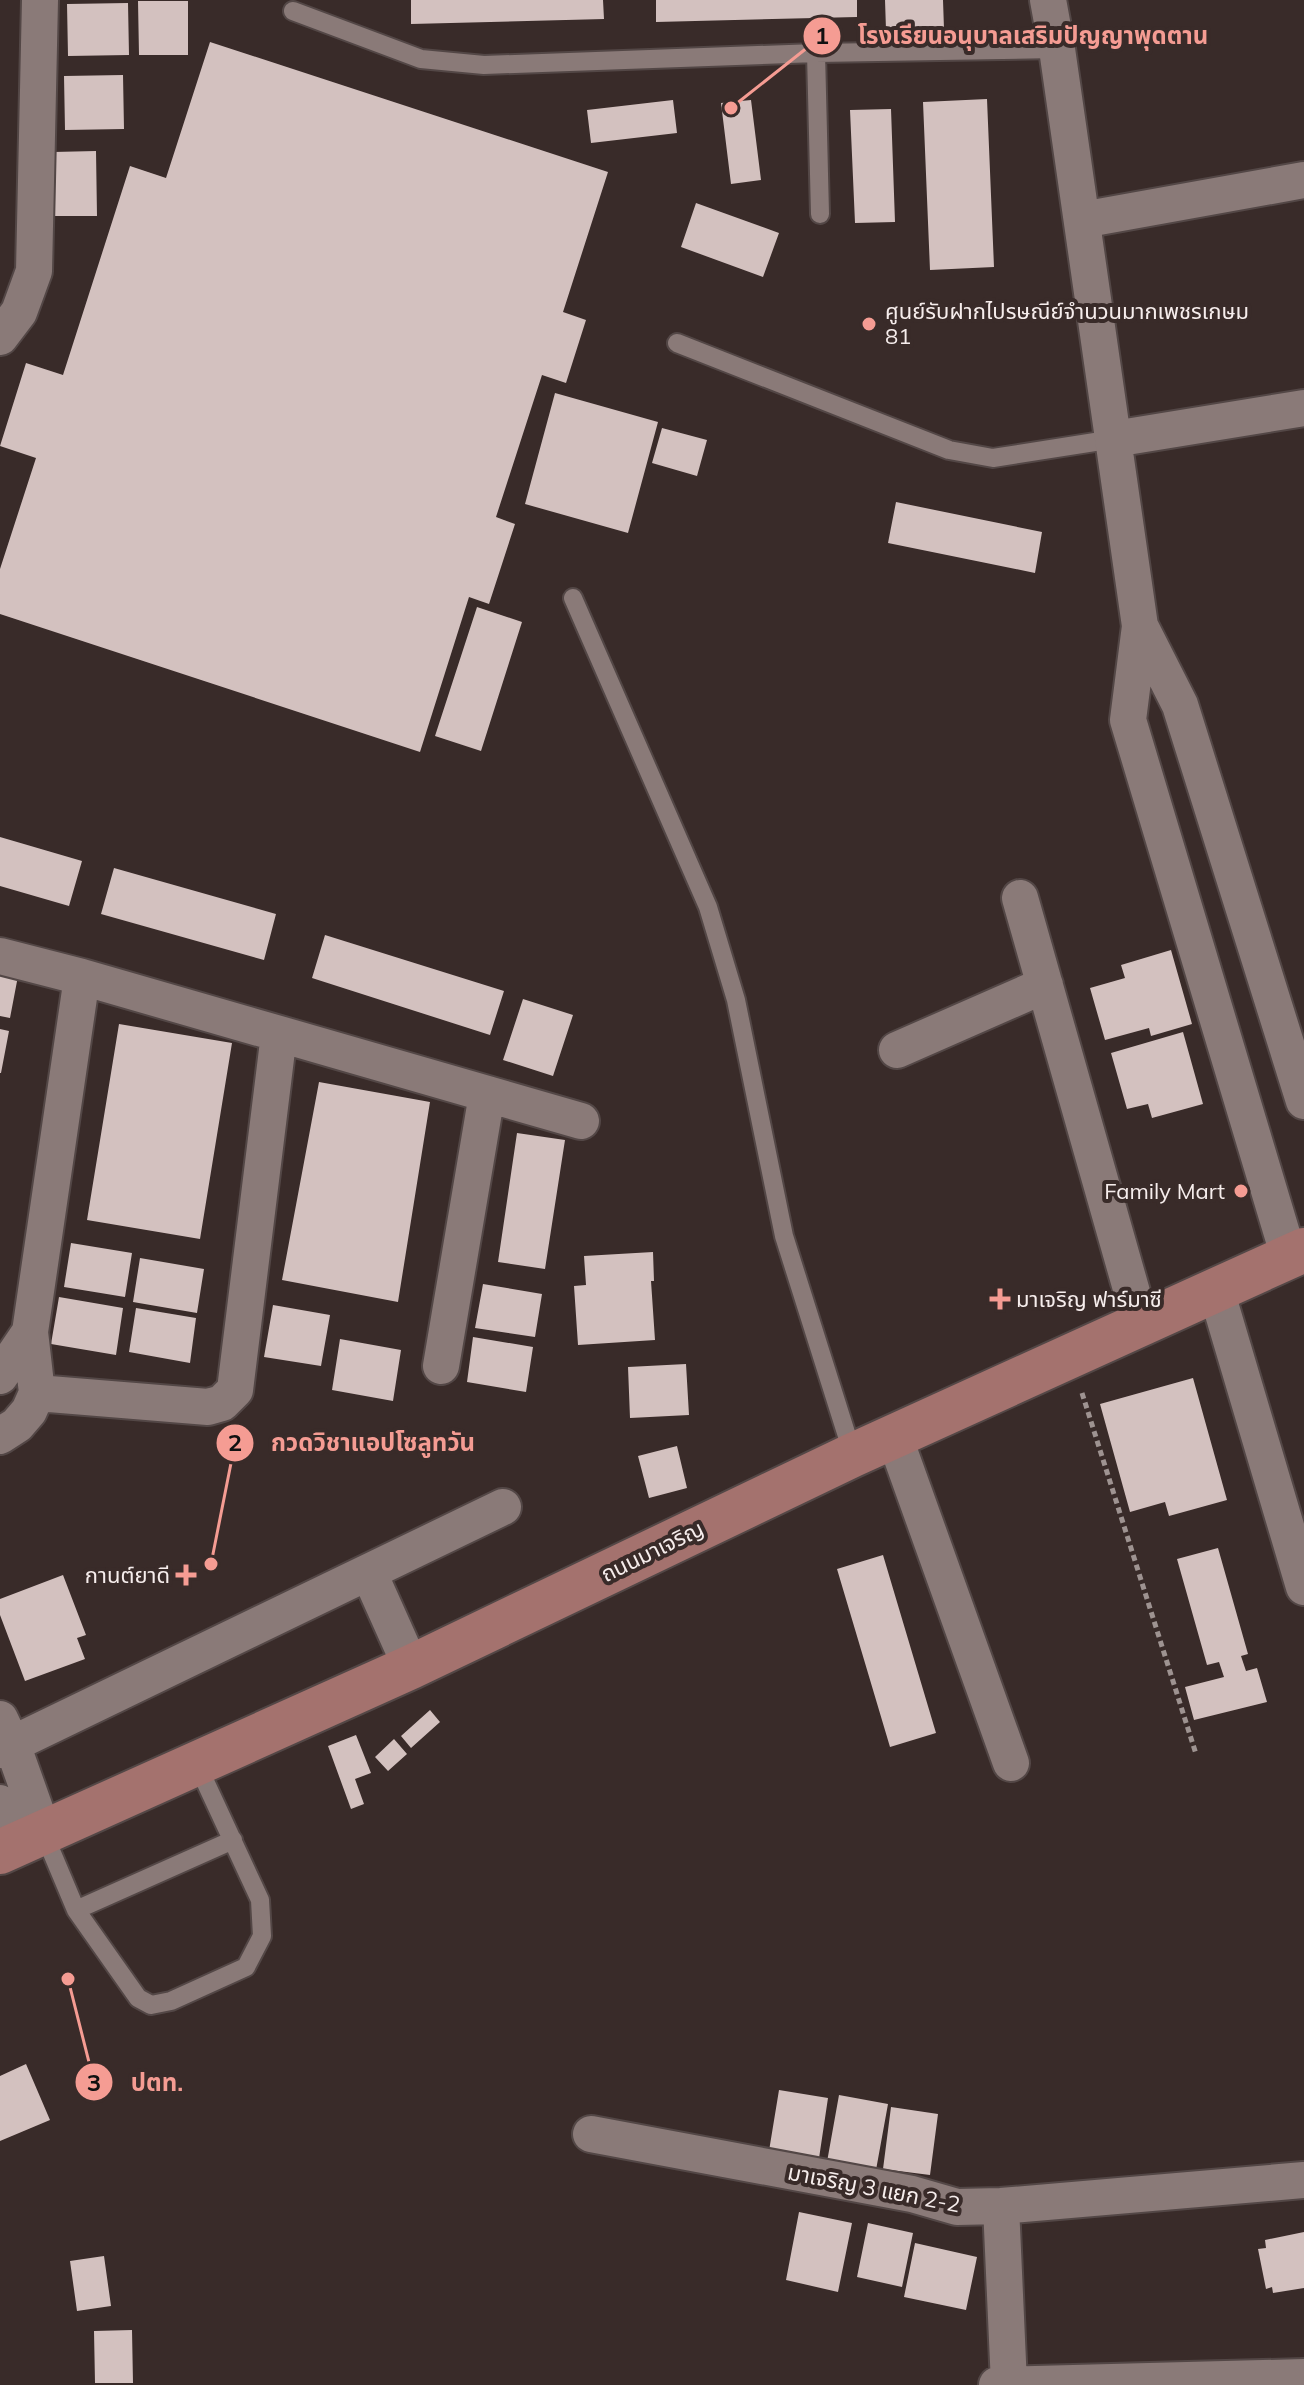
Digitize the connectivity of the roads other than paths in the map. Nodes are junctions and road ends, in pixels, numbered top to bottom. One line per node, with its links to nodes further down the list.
1 (40, 0): 9 (street)
2 (1056, 2): 4 (street)
3 (293, 11): 5 (lane)
4 (1057, 49): 5 (lane); 8 (street)
5 (816, 53): 7 (lane)
6 (1304, 180): 8 (street)
7 (820, 214)
8 (1082, 220): 12 (street)
9 (0, 337)
10 (677, 343): 12 (lane)
11 (1304, 408): 12 (street)
12 (1114, 439): 14 (street)
13 (573, 598): 33 (lane)
14 (1140, 626): 22 (street); 24 (street)
15 (1020, 898): 18 (street)
16 (0, 956): 17 (street)
17 (82, 977): 19 (street); 27 (street)
18 (1045, 985): 20 (street); 26 (street)
19 (279, 1034): 21 (street); 30 (street)
20 (897, 1050)
21 (487, 1094): 23 (street); 28 (street)
22 (1304, 1101)
23 (581, 1121)
24 (1296, 1254): 25 (main road, ถนนมาเจริญ)
25 (1216, 1290): 26 (main road, ถนนมาเจริญ); 36 (street)
26 (1141, 1324): 32 (main road, ถนนมาเจริญ)
27 (30, 1332): 29 (street); 30 (street)
28 (441, 1366)
29 (0, 1376)
30 (37, 1393): 31 (street)
31 (0, 1436)
32 (894, 1436): 33 (main road, ถนนมาเจริญ); 39 (street)
33 (853, 1455): 37 (main road, ถนนมาเจริญ)
34 (503, 1507): 35 (street)
35 (369, 1573): 37 (street); 38 (street)
36 (1304, 1587)
37 (411, 1667): 40 (main road, ถนนมาเจริญ)
38 (4, 1738): 43 (street)
39 (1011, 1763)
40 (197, 1764): 42 (lane); 43 (main road, ถนนมาเจริญ)
41 (0, 1803): 43 (street)
42 (233, 1840): 44 (lane); 44 (lane)
43 (21, 1843): 44 (lane)
44 (76, 1910)
45 (591, 2134): 47 (street, มาเจริญ 3 แยก 2-2)
46 (1304, 2180): 47 (street, มาเจริญ 3 แยก 2-2)
47 (1001, 2206): 49 (street)
48 (1304, 2377): 49 (street)
49 (1003, 2384)

